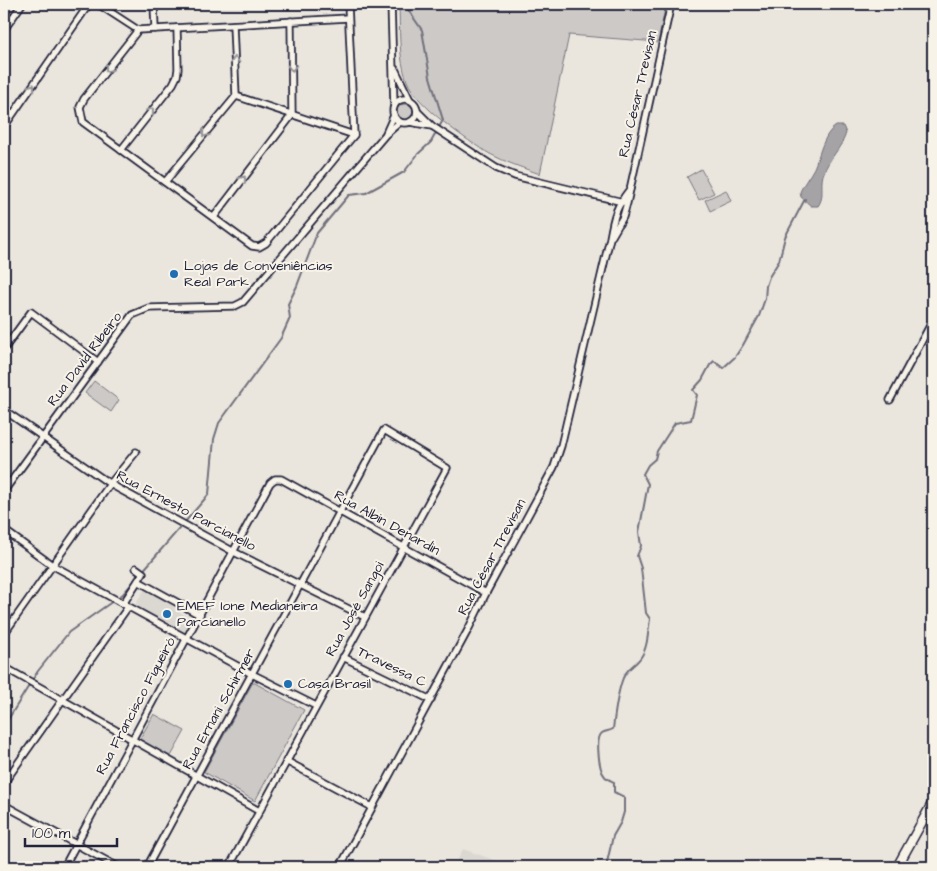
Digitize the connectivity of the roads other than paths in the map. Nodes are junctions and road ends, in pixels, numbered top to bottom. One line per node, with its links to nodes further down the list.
1 (22, 4): 13 (street)
2 (89, 4): 25 (street, one-way to 2)
3 (98, 4): 14 (street)
4 (154, 4): 12 (street)
5 (348, 4): 8 (street)
6 (391, 4): 15 (street)
7 (671, 4): 30 (street, Rua César Trevisan)
8 (348, 18): 9 (street); 26 (street)
9 (291, 21): 10 (street); 20 (street, one-way to 20)
10 (233, 25): 11 (street); 16 (street, one-way to 10)
11 (177, 28): 12 (street); 28 (street, one-way to 11)
12 (155, 29): 14 (street)
13 (4, 30)
14 (138, 30): 28 (street, one-way to 28)
15 (394, 67): 17 (street); 18 (street)
16 (236, 96): 20 (street); 29 (street, one-way to 29)
17 (410, 100): 18 (street); 19 (street)
18 (394, 106): 21 (street)
19 (417, 111): 23 (street); 24 (street)
20 (292, 115): 26 (street); 31 (street, one-way to 20)
21 (394, 115): 22 (street); 27 (street, Rua David Ribeiro)
22 (400, 122): 23 (street); 27 (street, Rua David Ribeiro)
23 (410, 122): 24 (street)
24 (432, 126): 30 (street)
25 (4, 127)
26 (354, 135): 31 (street)
27 (385, 135): 35 (street, Rua David Ribeiro)
28 (121, 150): 29 (street)
29 (165, 182): 31 (street)
30 (624, 202): 32 (street, Rua César Trevisan); 32 (street, Rua César Trevisan)
31 (214, 217)
32 (610, 238): 52 (street, Rua César Trevisan)
33 (933, 320): 36 (street)
34 (4, 349): 35 (street)
35 (98, 362): 38 (street, Rua David Ribeiro)
36 (890, 400)
37 (4, 410): 38 (street, Rua Ernesto Parcianello)
38 (42, 438): 42 (street, Rua Ernesto Parcianello); 43 (street, Rua David Ribeiro)
39 (136, 452): 42 (street)
40 (447, 468): 44 (street, Rua Ernani Schirmer); 46 (street, Rua José Sangoi)
41 (275, 479): 44 (street, Rua Albin Denardin); 47 (street, Rua Francisco Figueiró)
42 (110, 484): 47 (street, Rua Ernesto Parcianello); 48 (street)
43 (4, 491)
44 (340, 512): 46 (street, Rua Albin Denardin); 51 (street, Rua Ernani Schirmer)
45 (4, 530): 48 (street)
46 (403, 547): 52 (street, Rua Albin Denardin); 55 (street, Rua José Sangoi)
47 (234, 552): 51 (street, Rua Ernesto Parcianello); 54 (street, Rua Francisco Figueiró)
48 (52, 565): 53 (street); 56 (street)
49 (136, 568): 50 (street)
50 (138, 581): 53 (street); 54 (street)
51 (300, 585): 55 (street, Rua Ernesto Parcianello); 60 (street, Rua Ernani Schirmer)
52 (486, 593): 61 (street, Rua César Trevisan)
53 (126, 605): 57 (street); 62 (street)
54 (200, 615): 57 (street, Rua Francisco Figueiró)
55 (365, 617): 58 (street, Rua José Sangoi)
56 (4, 634)
57 (187, 638): 60 (street); 64 (street, Rua Francisco Figueiró)
58 (343, 658): 61 (street, Travessa C); 63 (street, Rua José Sangoi)
59 (4, 667): 62 (street)
60 (252, 674): 63 (street); 66 (street, Rua Ernani Schirmer)
61 (431, 700): 70 (street, Rua César Trevisan)
62 (62, 701): 64 (street); 67 (street)
63 (316, 706): 65 (street, Rua José Sangoi)
64 (133, 740): 66 (street); 72 (street, Rua Francisco Figueiró)
65 (286, 761): 70 (street); 71 (street, Rua José Sangoi)
66 (197, 775): 71 (street); 75 (street, Rua Ernani Schirmer)
67 (4, 783)
68 (933, 802): 78 (street)
69 (4, 805): 72 (street)
70 (372, 807): 77 (street, Rua César Trevisan)
71 (259, 811): 76 (street, Rua José Sangoi)
72 (76, 844): 73 (street, Rua Francisco Figueiró); 74 (street)
73 (64, 867)
74 (118, 867)
75 (147, 867)
76 (229, 867)
77 (340, 867)
78 (897, 867)

